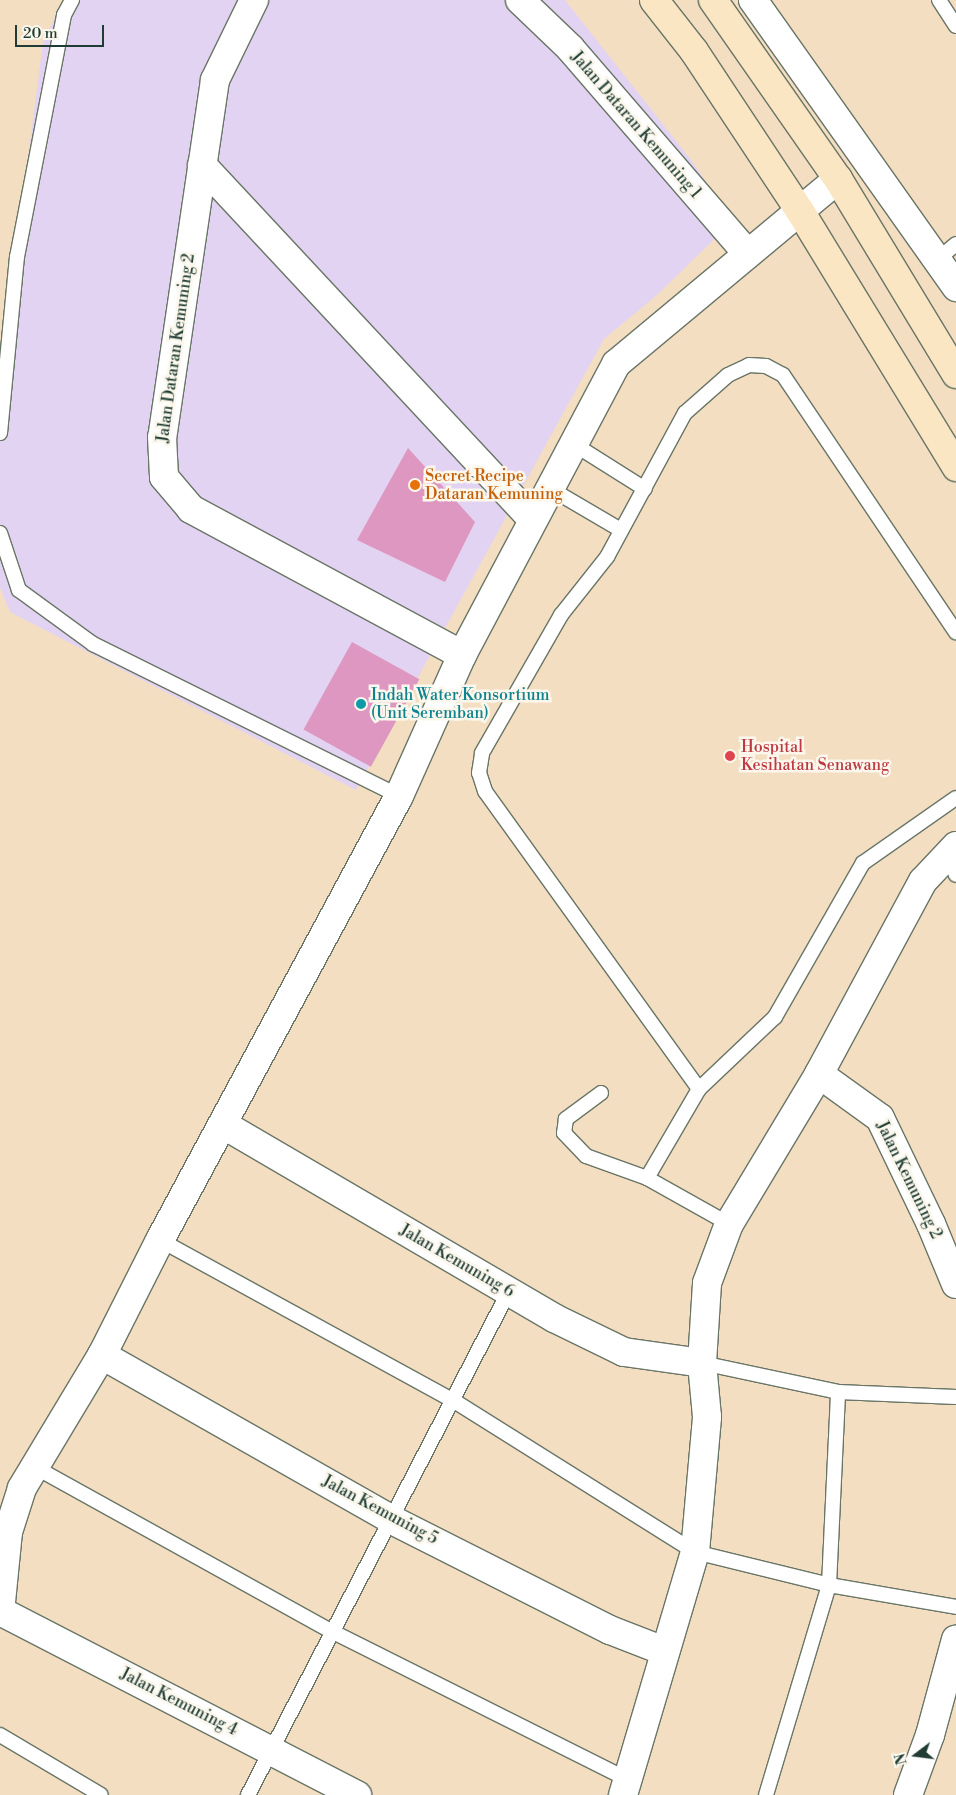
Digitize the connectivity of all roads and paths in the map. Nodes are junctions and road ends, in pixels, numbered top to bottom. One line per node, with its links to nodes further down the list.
1 (72, 0): 16 (lane)
2 (254, 0): 9 (street, Jalan Dataran Kemuning 2)
3 (520, 0): 13 (street, Jalan Dataran Kemuning 1)
4 (654, 0): 11 (street)
5 (713, 0): 10 (street)
6 (753, 0): 12 (street)
7 (939, 0): 8 (lane)
8 (956, 26)
9 (202, 165): 21 (street); 25 (street, Jalan Dataran Kemuning 2)
10 (838, 179): 11 (street); 15 (street)
11 (800, 211): 13 (street); 18 (street)
12 (946, 252): 14 (street)
13 (748, 254): 17 (street)
14 (956, 288)
15 (956, 374)
16 (0, 433)
17 (572, 443): 19 (street); 20 (lane)
18 (956, 467)
19 (551, 489): 21 (street); 22 (lane)
20 (645, 489): 22 (lane); 24 (lane)
21 (532, 519): 25 (street)
22 (621, 530): 30 (lane)
23 (0, 533): 26 (lane)
24 (956, 632)
25 (462, 655): 26 (street)
26 (399, 796): 32 (street)
27 (956, 798): 30 (lane)
28 (953, 857): 29 (street)
29 (819, 1074): 34 (street); 36 (street, Jalan Kemuning 2)
30 (699, 1089): 33 (lane)
31 (601, 1093): 33 (lane)
32 (224, 1125): 35 (street); 37 (street, Jalan Kemuning 6)
33 (648, 1178): 34 (lane)
34 (729, 1224): 39 (street)
35 (160, 1240): 38 (street); 42 (lane)
36 (956, 1284)
37 (509, 1291): 39 (street, Jalan Kemuning 6); 42 (lane)
38 (102, 1355): 43 (street); 44 (street, Jalan Kemuning 5)
39 (702, 1363): 40 (lane); 46 (street)
40 (838, 1392): 41 (lane); 47 (lane)
41 (956, 1397)
42 (452, 1399): 44 (lane); 46 (lane)
43 (33, 1466): 45 (street); 50 (lane)
44 (392, 1520): 50 (lane); 52 (street, Jalan Kemuning 5)
45 (4, 1530): 49 (street)
46 (695, 1552): 47 (lane); 52 (street)
47 (829, 1585): 48 (lane); 59 (lane)
48 (956, 1607)
49 (0, 1611): 54 (street, Jalan Kemuning 4)
50 (333, 1632): 54 (lane); 55 (lane)
51 (956, 1639): 60 (street)
52 (664, 1651): 55 (street)
53 (0, 1735): 56 (lane)
54 (271, 1750): 57 (lane); 58 (street, Jalan Kemuning 4)
55 (626, 1787)
56 (101, 1795)
57 (248, 1795)
58 (357, 1795)
59 (766, 1795)
60 (908, 1795)

